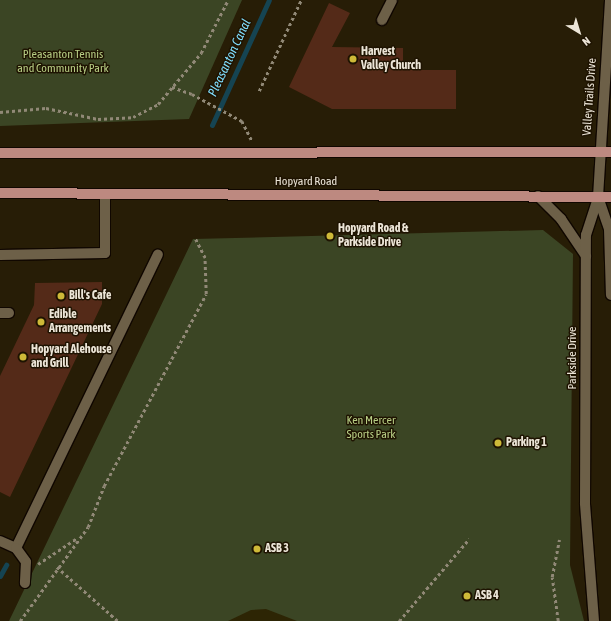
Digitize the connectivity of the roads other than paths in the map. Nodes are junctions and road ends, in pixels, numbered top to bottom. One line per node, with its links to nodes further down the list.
1 (392, 0): 3 (street)
2 (610, 0): 4 (street, Valley Trails Drive)
3 (382, 20)
4 (600, 152): 5 (main road); 6 (main road); 10 (street, Valley Trails Drive)
5 (611, 152)
6 (0, 153)
7 (0, 194): 8 (main road, Hopyard Road)
8 (105, 194): 9 (main road, Hopyard Road); 13 (street)
9 (538, 196): 10 (main road, Hopyard Road); 14 (street)
10 (598, 196): 11 (main road, Hopyard Road); 14 (street, Parkside Drive); 15 (street)
11 (611, 197)
12 (158, 254): 18 (street)
13 (0, 255)
14 (586, 256): 20 (street, Parkside Drive)
15 (611, 272): 16 (street)
16 (611, 295)
17 (0, 541): 18 (street)
18 (16, 548): 19 (street)
19 (25, 583)
20 (594, 621)

